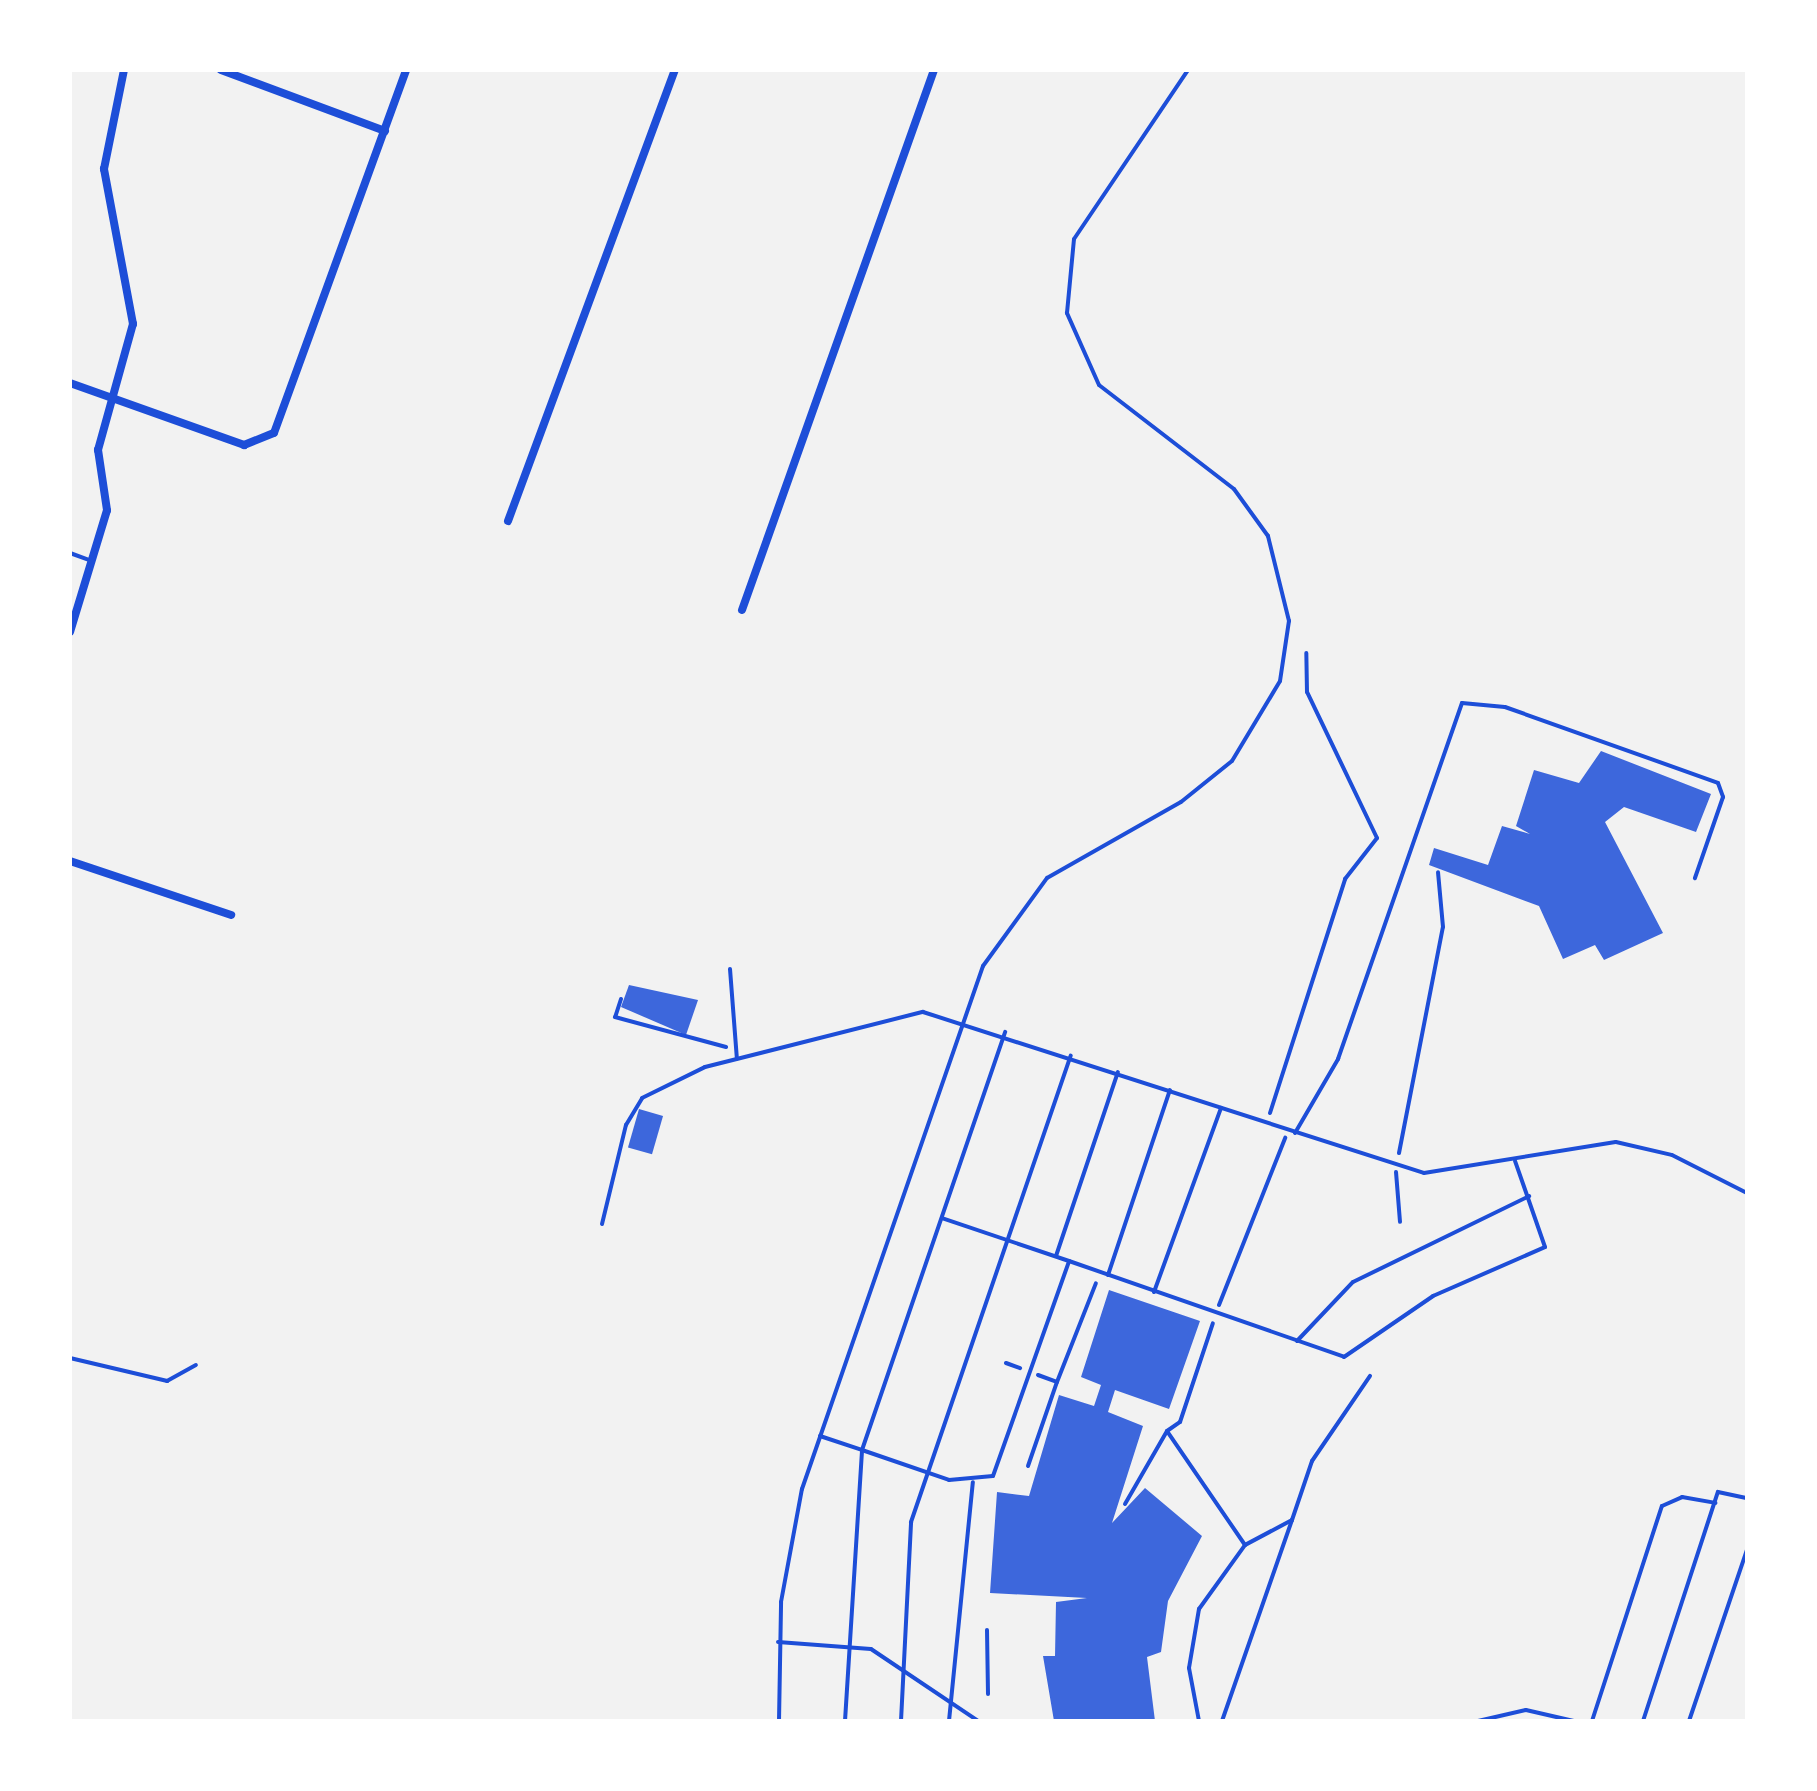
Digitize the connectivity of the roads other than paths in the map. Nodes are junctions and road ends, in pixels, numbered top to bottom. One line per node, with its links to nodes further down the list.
1 (124, 70): 9 (street)
2 (221, 70): 7 (street)
3 (406, 70): 7 (street)
4 (675, 70): 10 (street)
5 (934, 70): 13 (street)
6 (1188, 70): 19 (lane)
7 (384, 130): 9 (street)
8 (70, 383): 9 (street)
9 (109, 396): 12 (street)
10 (508, 522)
11 (70, 554): 12 (lane)
12 (92, 561): 14 (street)
13 (742, 610)
14 (70, 632)
15 (70, 861): 17 (street)
16 (1695, 878): 26 (lane)
17 (231, 915)
18 (730, 970): 22 (lane)
19 (963, 1018): 20 (lane); 22 (lane); 40 (lane)
20 (1005, 1032): 21 (lane); 30 (lane)
21 (1072, 1056): 23 (lane); 32 (lane)
22 (737, 1062): 31 (lane)
23 (1118, 1072): 24 (lane); 33 (lane)
24 (1170, 1090): 25 (lane); 35 (lane)
25 (1221, 1108): 26 (lane); 36 (lane)
26 (1295, 1134): 27 (lane)
27 (1515, 1161): 28 (lane); 29 (lane)
28 (1747, 1193)
29 (1529, 1196): 37 (lane); 37 (lane)
30 (942, 1218): 32 (lane); 41 (lane)
31 (602, 1224)
32 (1006, 1240): 33 (lane); 42 (lane)
33 (1056, 1256): 34 (lane)
34 (1069, 1261): 35 (lane); 43 (lane)
35 (1108, 1275): 36 (lane)
36 (1154, 1292): 37 (lane)
37 (1297, 1341)
38 (70, 1358): 39 (lane)
39 (196, 1365)
40 (819, 1436): 41 (lane); 47 (lane)
41 (862, 1450): 42 (lane); 48 (lane)
42 (927, 1472): 43 (lane); 49 (lane)
43 (973, 1482): 50 (lane)
44 (1747, 1498): 45 (lane)
45 (1715, 1503): 56 (lane); 57 (lane)
46 (1747, 1550): 58 (lane)
47 (778, 1642): 48 (lane); 51 (lane)
48 (850, 1646): 49 (lane); 52 (lane)
49 (905, 1666): 50 (lane); 53 (lane)
50 (951, 1702): 54 (lane); 55 (lane)
51 (778, 1721)
52 (845, 1721)
53 (900, 1721)
54 (949, 1721)
55 (978, 1721)
56 (1592, 1721)
57 (1643, 1721)
58 (1690, 1721)

